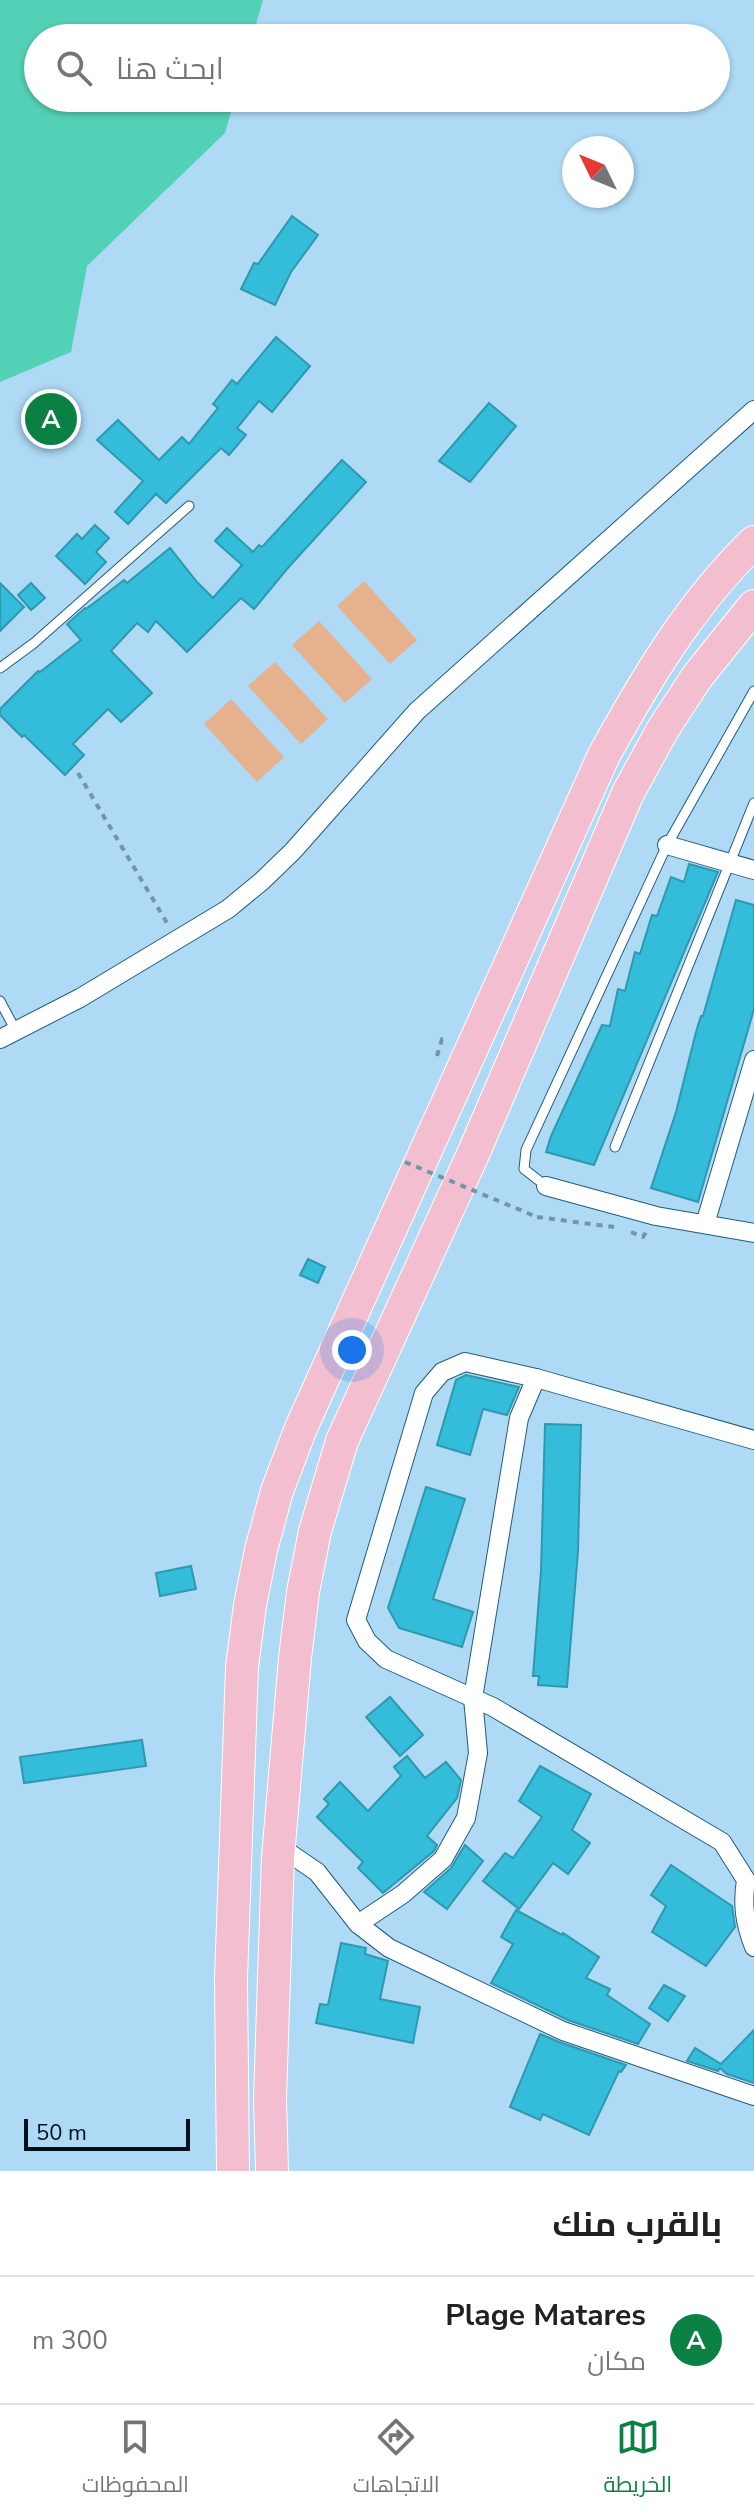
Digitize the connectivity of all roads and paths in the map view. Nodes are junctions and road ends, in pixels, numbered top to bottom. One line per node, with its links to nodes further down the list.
1 (754, 410): 12 (street)
2 (189, 506): 5 (lane)
3 (754, 542): 29 (highway)
4 (754, 606): 25 (highway)
5 (0, 668)
6 (754, 691): 9 (lane)
7 (78, 773): 12 (path)
8 (754, 803): 10 (lane)
9 (667, 845): 10 (street); 18 (lane)
10 (732, 863): 11 (street); 16 (lane)
11 (754, 870)
12 (177, 940): 14 (street)
13 (0, 1001): 14 (lane)
14 (8, 1035)
15 (754, 1060): 19 (street)
16 (615, 1147)
17 (405, 1162): 20 (path, bridge)
18 (546, 1186): 19 (street)
19 (705, 1224): 21 (street)
20 (621, 1228)
21 (754, 1233)
22 (536, 1378): 23 (street); 24 (street); 24 (street)
23 (754, 1440)
24 (473, 1698): 26 (street); 27 (street)
25 (279, 1846): 26 (street); 30 (highway)
26 (358, 1924): 28 (street)
27 (754, 1947)
28 (754, 2096)
29 (233, 2171)
30 (272, 2171)

